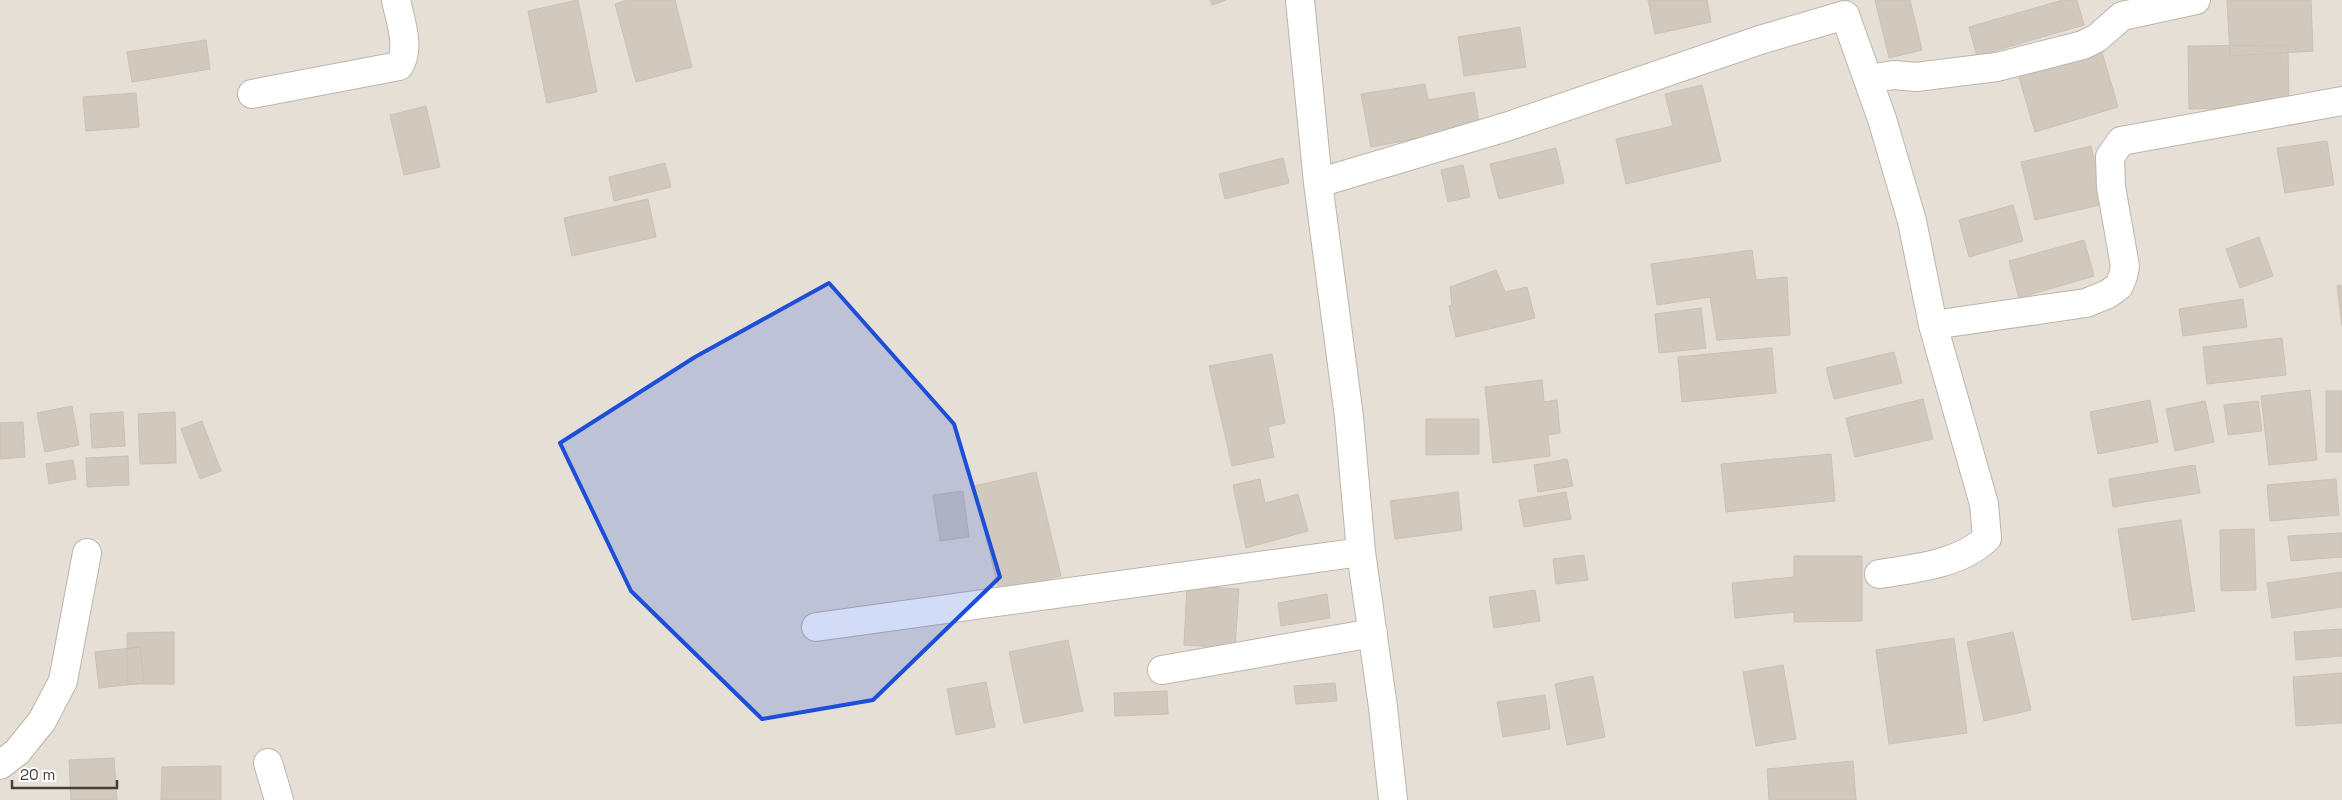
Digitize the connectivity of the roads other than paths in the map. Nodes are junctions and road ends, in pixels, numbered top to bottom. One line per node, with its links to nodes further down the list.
1 (396, 0): 6 (street)
2 (1300, 0): 8 (street)
3 (2196, 0): 5 (street)
4 (1843, 7): 5 (street); 8 (street)
5 (1868, 79): 9 (street)
6 (252, 94)
7 (2342, 101): 9 (street)
8 (1318, 183): 10 (street)
9 (1934, 325): 12 (street)
10 (1361, 552): 13 (street); 14 (street)
11 (87, 553): 17 (street)
12 (1879, 574)
13 (816, 627)
14 (1372, 633): 15 (street); 19 (street)
15 (1162, 670)
16 (268, 763): 18 (street)
17 (0, 764)
18 (279, 800)
19 (1393, 800)

